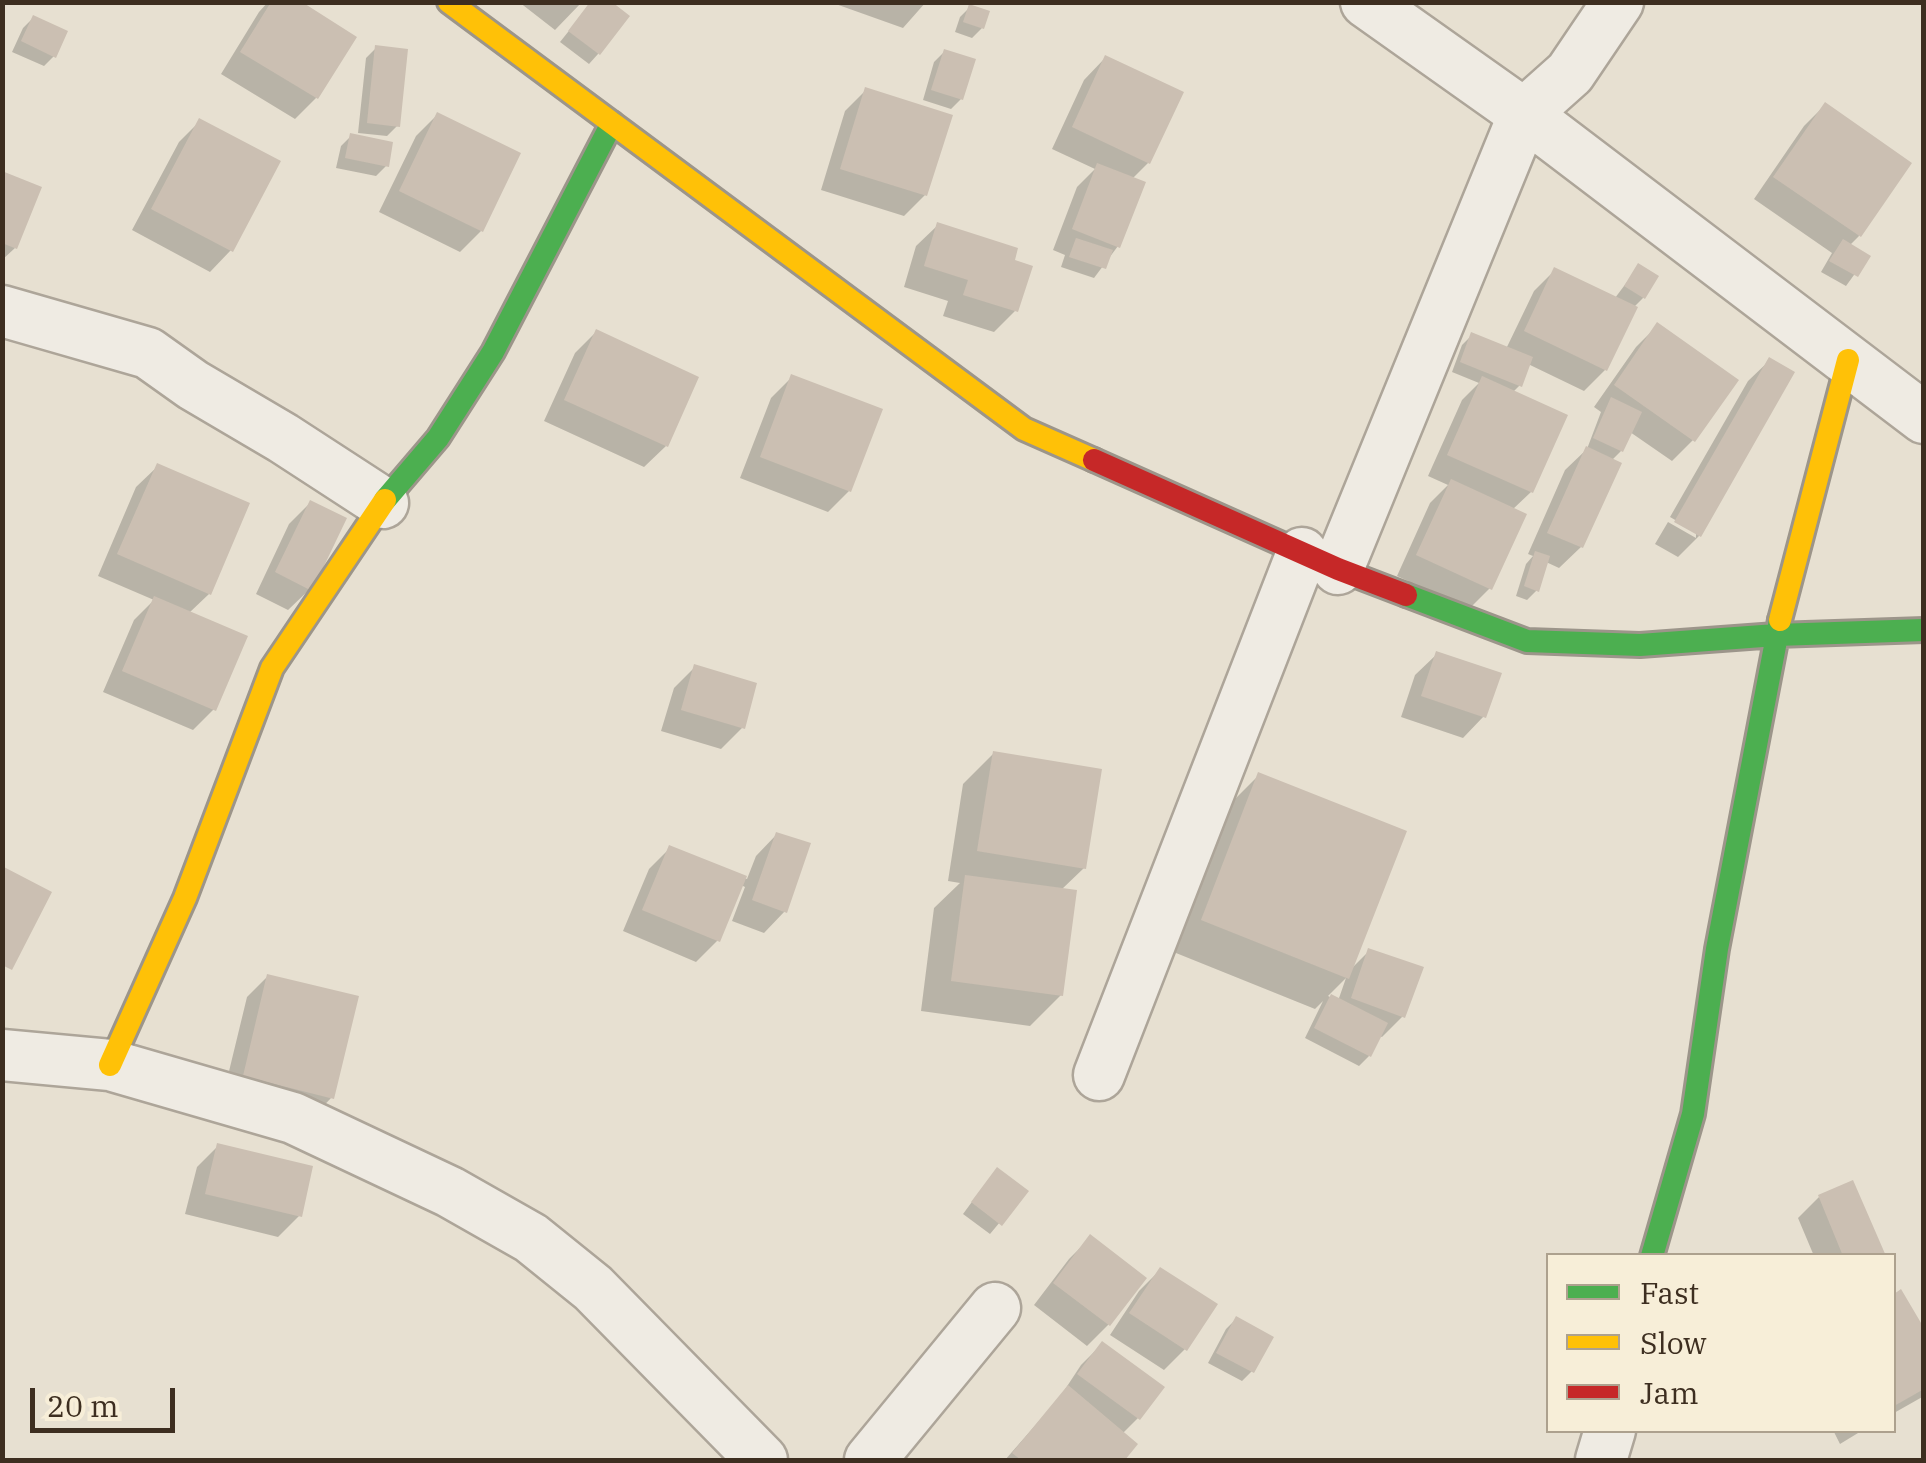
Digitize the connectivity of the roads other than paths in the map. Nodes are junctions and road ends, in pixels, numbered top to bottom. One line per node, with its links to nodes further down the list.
1 (449, 2): 5 (street)
2 (1366, 2): 4 (street)
3 (1618, 2): 4 (street)
4 (1524, 114): 7 (street); 10 (street)
5 (612, 124): 9 (street); 10 (street)
6 (2, 311): 9 (street)
7 (1848, 360): 8 (street); 12 (street)
8 (1924, 418)
9 (383, 503): 14 (street)
10 (1320, 561): 12 (street); 15 (street)
11 (1924, 630): 12 (street)
12 (1776, 635): 16 (street)
13 (2, 1055): 14 (street)
14 (110, 1065): 19 (street)
15 (1098, 1075)
16 (1653, 1253)
17 (995, 1308): 20 (street)
18 (1609, 1433): 21 (street)
19 (762, 1460)
20 (870, 1460)
21 (1602, 1460)

